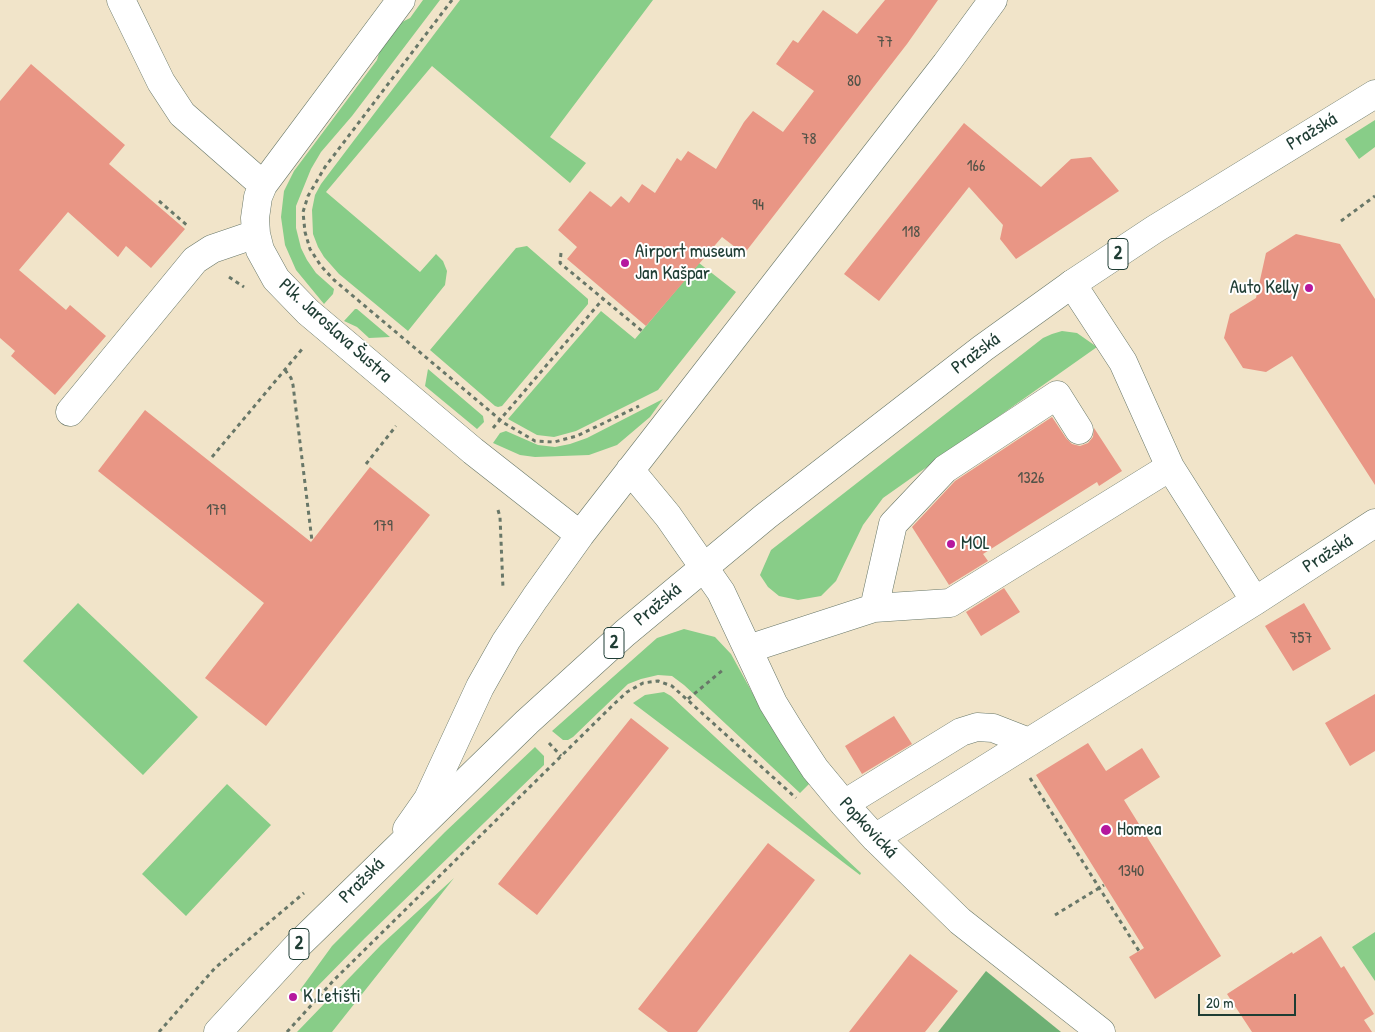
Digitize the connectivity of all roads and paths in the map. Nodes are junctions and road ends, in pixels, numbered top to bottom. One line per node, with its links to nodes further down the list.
1 (121, 0): 6 (street)
2 (401, 0): 6 (street, Plk. Jaroslava Šustra)
3 (452, 0): 14 (path)
4 (993, 0): 28 (street)
5 (1375, 94): 12 (street, Pražská / 2)
6 (263, 185): 9 (street, Plk. Jaroslava Šustra)
7 (1375, 196): 8 (path)
8 (1341, 222)
9 (256, 234): 16 (street, Plk. Jaroslava Šustra); 21 (street)
10 (561, 253): 15 (path)
11 (224, 276): 13 (path)
12 (1072, 284): 27 (street); 33 (street, Pražská / 2)
13 (250, 293)
14 (350, 293): 16 (path); 22 (path)
15 (603, 299): 17 (path); 22 (path)
16 (322, 324): 18 (path); 19 (street, Plk. Jaroslava Šustra)
17 (642, 331)
18 (284, 370): 25 (path); 32 (path)
19 (415, 402): 24 (street, Plk. Jaroslava Šustra); 26 (path)
20 (645, 403): 22 (path)
21 (70, 412)
22 (500, 419): 24 (path)
23 (1079, 430): 36 (street)
24 (473, 451): 31 (street, Plk. Jaroslava Šustra)
25 (212, 457)
26 (366, 464)
27 (1170, 467): 35 (street); 36 (street)
28 (630, 470): 31 (street); 33 (street, Popkovická)
29 (497, 507): 34 (path)
30 (1375, 523): 35 (street, Pražská)
31 (580, 535): 46 (street)
32 (312, 541)
33 (704, 567): 37 (street, Popkovická); 46 (street, Pražská / 2)
34 (503, 595)
35 (1255, 601): 40 (street, Pražská)
36 (874, 608): 37 (street)
37 (748, 649): 38 (path); 44 (street, Popkovická)
38 (688, 699): 41 (path); 43 (path)
39 (544, 739): 41 (path)
40 (1029, 742): 44 (street); 45 (street, Pražská)
41 (561, 756): 54 (path)
42 (1027, 772): 48 (path)
43 (798, 799)
44 (844, 804): 45 (street, Popkovická)
45 (875, 838): 55 (street, Popkovická)
46 (384, 859): 53 (street, Pražská / 2)
47 (1104, 885): 48 (path)
48 (1099, 888): 50 (path); 51 (path)
49 (306, 891): 52 (path)
50 (1055, 915)
51 (1139, 951)
52 (158, 1032)
53 (218, 1032)
54 (287, 1032)
55 (1101, 1032)

